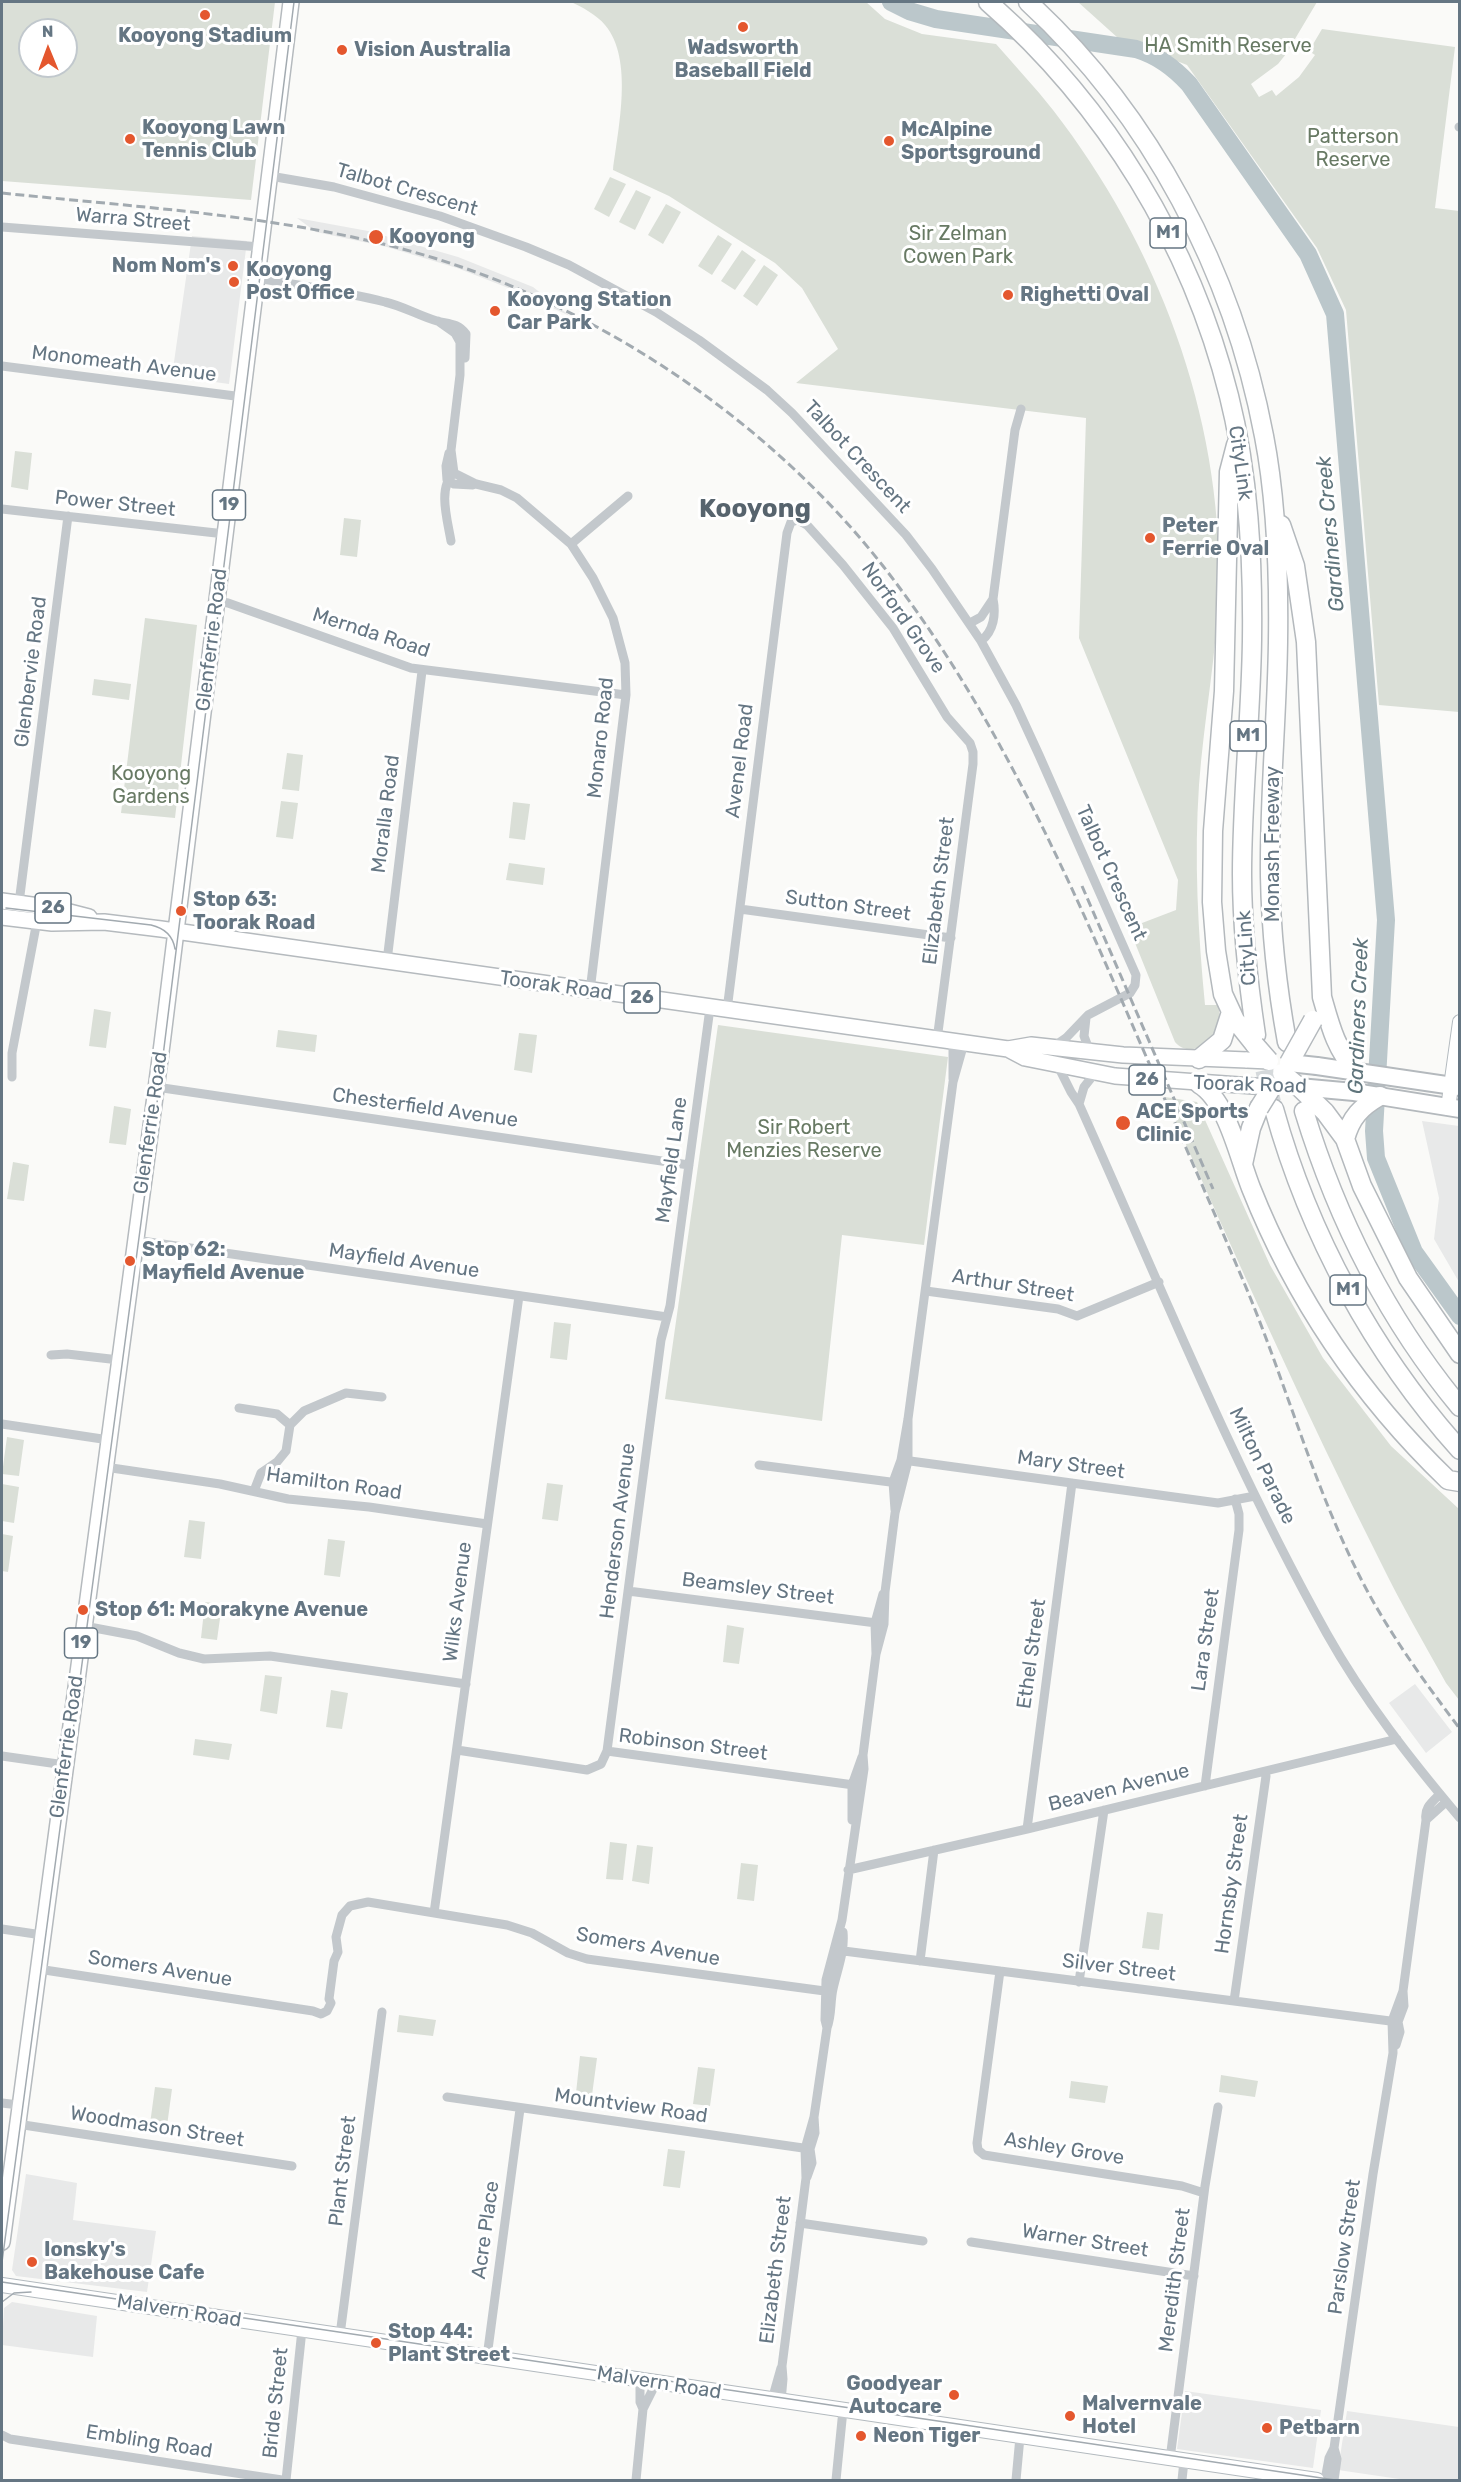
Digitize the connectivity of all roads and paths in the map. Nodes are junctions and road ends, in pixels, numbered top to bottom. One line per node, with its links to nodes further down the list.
1 (291, 2): 4 (main road, Glenferrie Road / 19)
2 (1028, 2): 14 (highway, CityLink / M1)
3 (993, 5): 11 (highway, CityLink / M1)
4 (270, 176): 6 (main road, Glenferrie Road / 19); 23 (street, Talbot Crescent)
5 (2, 227): 6 (street, Warra Street)
6 (261, 247): 7 (main road, Glenferrie Road / 19)
7 (258, 278): 9 (main road, Glenferrie Road / 19); 12 (street)
8 (2, 366): 9 (street, Monomeath Avenue)
9 (243, 397): 18 (main road, Glenferrie Road / 19)
10 (1021, 409): 21 (street)
11 (1238, 437): 43 (highway, CityLink / M1); 43 (highway)
12 (451, 476): 19 (street); 20 (street, Monaro Road)
13 (628, 496): 20 (street)
14 (1273, 501): 41 (highway); 45 (highway, Monash Freeway / M1)
15 (2, 509): 16 (street, Power Street)
16 (68, 516): 18 (street, Power Street); 29 (street, Glenbervie Road)
17 (794, 519): 27 (street, Norford Grove); 30 (street, Avenel Road)
18 (225, 534): 22 (main road, Glenferrie Road / 19)
19 (451, 541)
20 (571, 544): 26 (street, Monaro Road)
21 (993, 599): 23 (street); 24 (street)
22 (217, 602): 25 (street, Mernda Road); 34 (main road, Glenferrie Road / 19)
23 (970, 623): 24 (street, Talbot Crescent)
24 (981, 641): 40 (street, Talbot Crescent)
25 (422, 670): 26 (street, Mernda Road); 36 (street, Moralla Road)
26 (626, 695): 37 (street, Monaro Road)
27 (972, 747): 35 (street, Elizabeth Street)
28 (2, 901): 29 (main road, Toorak Road / 26)
29 (19, 903): 33 (main road, Toorak Road / 26)
30 (740, 909): 35 (street, Sutton Street); 39 (street, Avenel Road)
31 (2, 917): 32 (main road, Toorak Road / 26)
32 (37, 921): 33 (main road, Toorak Road / 26); 54 (street)
33 (104, 922): 34 (main road, Toorak Road / 26)
34 (176, 932): 36 (main road, Toorak Road / 26); 56 (main road, Glenferrie Road / 19)
35 (951, 938): 44 (street, Elizabeth Street)
36 (387, 961): 37 (main road, Toorak Road / 26)
37 (590, 991): 38 (main road, Toorak Road / 26)
38 (710, 1008): 39 (main road, Toorak Road / 26); 66 (street, Mayfield Lane)
39 (727, 1010): 44 (main road, Toorak Road / 26)
40 (1087, 1016): 46 (street, Talbot Crescent); 48 (street)
41 (1321, 1022): 51 (highway, bridge); 52 (highway)
42 (1460, 1022): 58 (main road)
43 (1242, 1025): 49 (highway); 51 (highway, bridge)
44 (951, 1042): 47 (main road, Toorak Road / 26); 69 (street, Elizabeth Street)
45 (1287, 1042)
46 (1053, 1047): 47 (main road, Toorak Road / 26); 48 (main road, Toorak Road / 26)
47 (1008, 1049): 50 (main road, Toorak Road / 26)
48 (1090, 1052): 49 (main road, Toorak Road / 26)
49 (1199, 1059): 51 (main road, Toorak Road / 26, bridge)
50 (1059, 1066): 53 (main road, Toorak Road / 26); 60 (street, Milton Parade)
51 (1278, 1071): 52 (highway, Toorak Road / 26, bridge); 55 (main road, Toorak Road / 26, bridge); 57 (highway, bridge); 62 (highway, bridge)
52 (1356, 1071): 58 (highway, Toorak Road / 26)
53 (1095, 1073): 55 (main road, Toorak Road / 26); 60 (street)
54 (12, 1077)
55 (1199, 1084): 65 (highway)
56 (156, 1087): 66 (street, Chesterfield Avenue); 67 (main road, Glenferrie Road / 19)
57 (1299, 1087): 59 (highway, Toorak Road); 64 (highway)
58 (1455, 1087): 61 (main road)
59 (1389, 1097): 61 (highway, Toorak Road); 64 (highway)
60 (1080, 1104): 68 (street, Milton Parade)
61 (1454, 1108)
62 (1267, 1109): 65 (highway); 81 (highway, M1)
63 (1304, 1111): 76 (highway, M1)
64 (1346, 1142): 72 (highway)
65 (1242, 1164): 85 (highway)
66 (689, 1165): 71 (street, Mayfield Lane)
67 (135, 1240): 70 (street, Mayfield Avenue); 74 (main road, Glenferrie Road / 19)
68 (1159, 1282): 69 (street, Arthur Street); 88 (street, Milton Parade)
69 (929, 1291): 82 (street, Elizabeth Street)
70 (519, 1296): 71 (street, Mayfield Avenue); 92 (street, Wilks Avenue)
71 (667, 1317): 93 (street, Henderson Avenue)
72 (1460, 1354)
73 (51, 1355): 74 (street)
74 (119, 1360): 80 (main road, Glenferrie Road / 19)
75 (382, 1397): 79 (street)
76 (1460, 1407)
77 (239, 1408): 79 (street)
78 (2, 1424): 80 (street)
79 (290, 1425): 89 (street)
80 (109, 1440): 84 (main road, Glenferrie Road / 19)
81 (1460, 1450)
82 (904, 1460): 86 (street, Elizabeth Street); 87 (street, Mary Street)
83 (759, 1465): 86 (street)
84 (105, 1467): 89 (street, Hamilton Road); 95 (main road, Glenferrie Road / 19)
85 (1460, 1482)
86 (897, 1483): 94 (street, Elizabeth Street)
87 (1072, 1483): 91 (street, Mary Street); 108 (street, Ethel Street)
88 (1250, 1485): 90 (street, Milton Parade); 91 (street)
89 (254, 1491): 92 (street, Hamilton Road)
90 (1255, 1496): 91 (street, Mary Street); 97 (street, Milton Parade)
91 (1236, 1499): 104 (street, Lara Street)
92 (486, 1524): 96 (street, Wilks Avenue)
93 (628, 1591): 94 (street, Beamsley Street); 99 (street, Henderson Avenue)
94 (879, 1623): 103 (street, Elizabeth Street)
95 (84, 1626): 96 (street); 101 (main road, Glenferrie Road / 19)
96 (466, 1684): 98 (street, Wilks Avenue)
97 (1397, 1739): 102 (street, Beaven Avenue); 105 (street, Milton Parade)
98 (457, 1750): 99 (street, Robinson Street); 111 (street, Wilks Avenue)
99 (607, 1751): 103 (street, Robinson Street)
100 (2, 1756): 101 (street)
101 (65, 1765): 113 (main road, Glenferrie Road / 19)
102 (1265, 1772): 104 (street, Beaven Avenue); 120 (street, Hornsby Street)
103 (857, 1785): 110 (street, Elizabeth Street)
104 (1205, 1786): 106 (street, Beaven Avenue)
105 (1443, 1798): 107 (street, Milton Parade); 122 (street, Parslow Street)
106 (1104, 1810): 108 (street, Beaven Avenue); 118 (street)
107 (1460, 1818)
108 (1026, 1829): 109 (street, Beaven Avenue)
109 (934, 1850): 110 (street, Beaven Avenue); 115 (street)
110 (848, 1870): 114 (street, Elizabeth Street)
111 (434, 1913): 116 (street, Somers Avenue); 119 (street, Somers Avenue)
112 (2, 1929): 113 (street)
113 (42, 1935): 116 (main road, Glenferrie Road / 19)
114 (839, 1951): 115 (street, Silver Street); 119 (street, Elizabeth Street)
115 (920, 1961): 117 (street, Silver Street)
116 (38, 1969): 125 (main road, Glenferrie Road / 19)
117 (1000, 1971): 118 (street, Silver Street); 131 (street, Ashley Grove)
118 (1079, 1982): 120 (street, Silver Street)
119 (828, 1992): 129 (street, Elizabeth Street)
120 (1234, 2001): 122 (street, Silver Street)
121 (382, 2012): 139 (street, Plant Street)
122 (1395, 2021): 148 (street, Parslow Street)
123 (447, 2097): 127 (street, Mountview Road)
124 (2, 2103): 125 (street)
125 (19, 2105): 128 (main road, Glenferrie Road / 19)
126 (1218, 2107): 131 (street, Meredith Street)
127 (520, 2109): 129 (street, Mountview Road); 140 (street, Acre Place)
128 (17, 2124): 130 (street, Woodmason Street); 134 (main road, Glenferrie Road / 19)
129 (808, 2149): 132 (street, Elizabeth Street)
130 (292, 2166)
131 (1205, 2190): 136 (street, Meredith Street)
132 (800, 2223): 133 (street); 143 (street, Elizabeth Street)
133 (923, 2241)
134 (2, 2242)
135 (971, 2242): 136 (street, Warner Street)
136 (1194, 2276): 149 (street, Meredith Street)
137 (2, 2285): 138 (main road, Malvern Road)
138 (302, 2330): 139 (main road, Malvern Road); 151 (street, Bride Street)
139 (340, 2335): 140 (main road, Malvern Road)
140 (487, 2357): 141 (main road, Malvern Road)
141 (640, 2380): 142 (main road, Malvern Road); 144 (street)
142 (656, 2383): 143 (main road, Malvern Road); 144 (street)
143 (776, 2401): 145 (main road, Malvern Road)
144 (643, 2409): 152 (street)
145 (843, 2410): 146 (main road, Malvern Road); 153 (street)
146 (1020, 2437): 149 (main road, Malvern Road); 154 (street)
147 (4, 2438): 151 (street, Embling Road)
148 (1334, 2448): 157 (street, Parslow Street); 158 (street, Parslow Street)
149 (1170, 2459): 150 (main road, Malvern Road)
150 (1184, 2461): 155 (street); 156 (main road, Malvern Road)
151 (284, 2481)
152 (636, 2481)
153 (836, 2481)
154 (1016, 2481)
155 (1182, 2481)
156 (1317, 2481)
157 (1325, 2481)
158 (1334, 2481)

